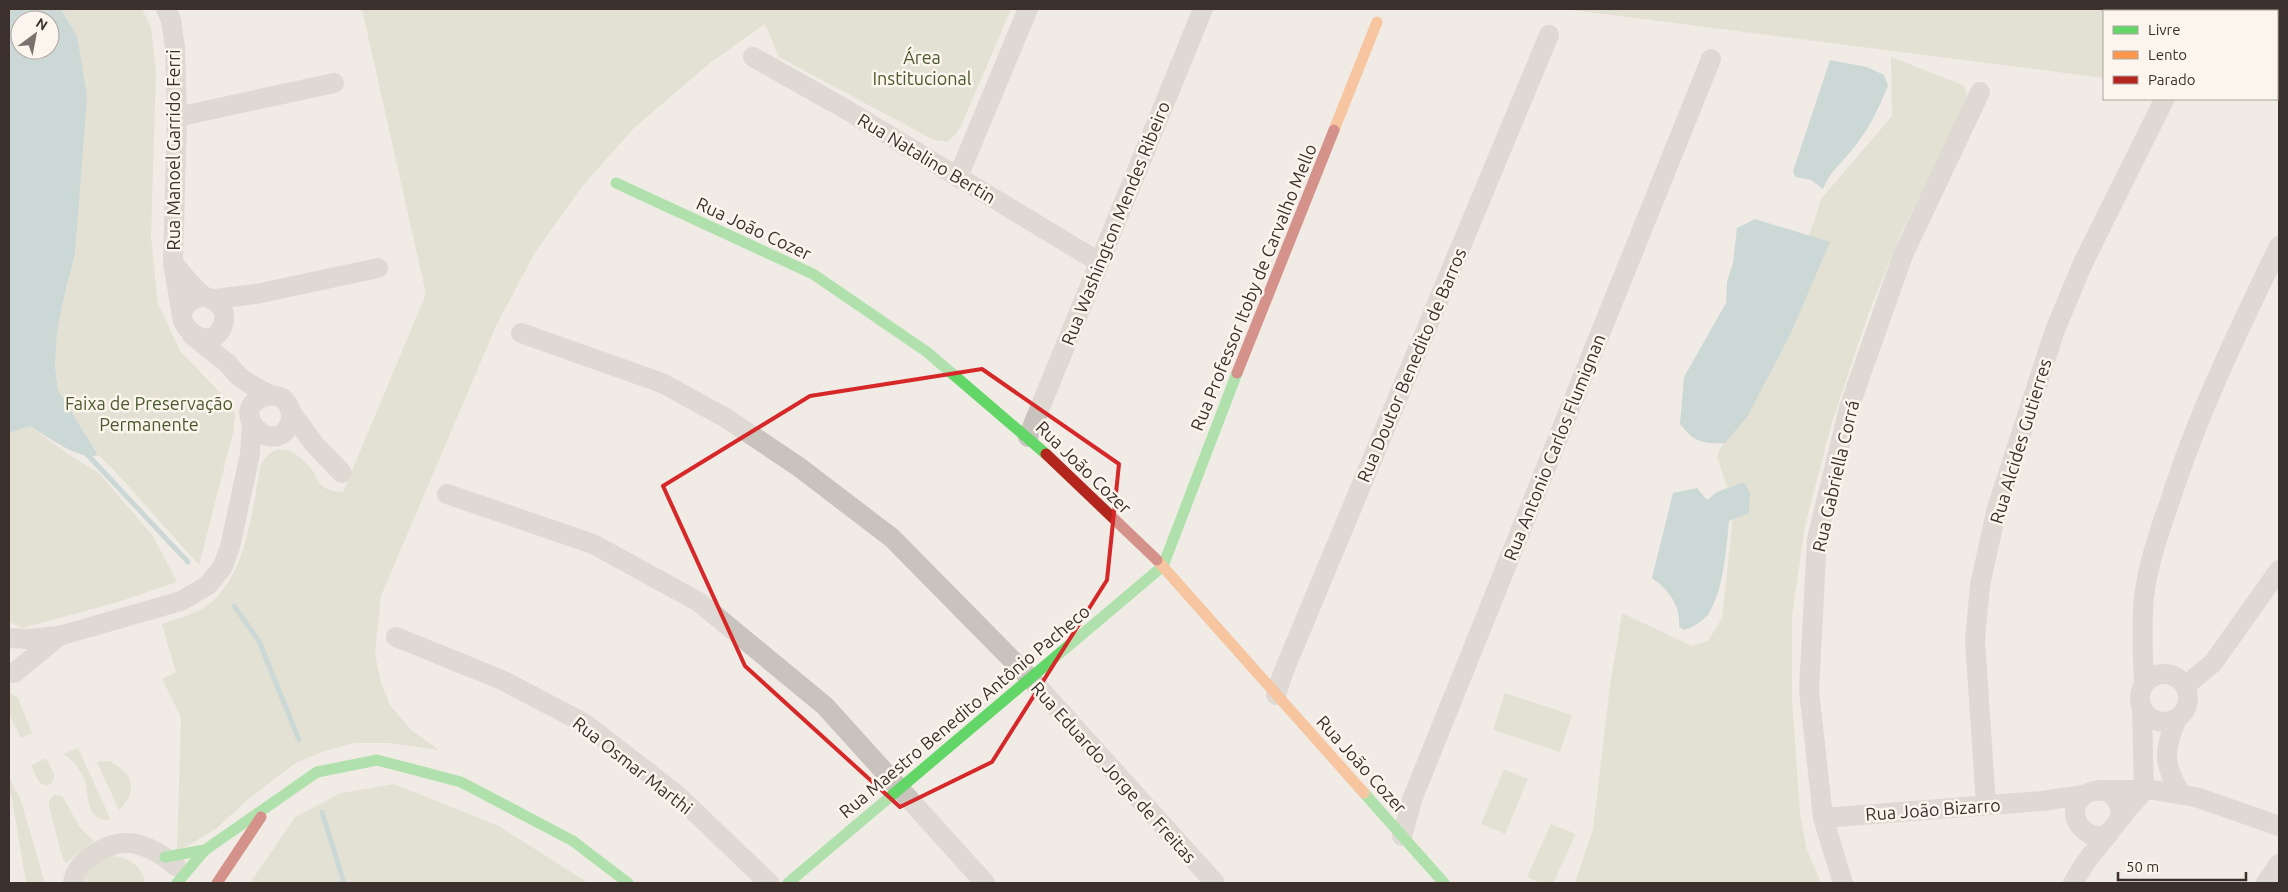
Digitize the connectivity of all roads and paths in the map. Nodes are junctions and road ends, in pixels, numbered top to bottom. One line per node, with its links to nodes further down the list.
1 (166, 9): 11 (street, Rua Manoel Garrido Ferri)
2 (1028, 9): 12 (street)
3 (1202, 9): 15 (street, Rua Washington Mendes Ribeiro)
4 (1377, 22): 35 (street, Rua Professor Itoby de Carvalho Mello)
5 (1549, 35): 44 (street, Rua Doutor Benedito de Barros)
6 (753, 57): 12 (street, Rua Natalino Bertin)
7 (1711, 59): 58 (street, Rua Antonio Carlos Flumignan)
8 (334, 83): 11 (street)
9 (1980, 92): 54 (street, Rua Gabriella Corrá)
10 (2164, 100): 53 (street, Rua Alcides Gutierres)
11 (177, 117): 16 (street, Rua Manoel Garrido Ferri)
12 (958, 177): 15 (street, Rua Natalino Bertin)
13 (616, 183): 30 (street, Rua João Cozer)
14 (2279, 246): 42 (street)
15 (1099, 262): 30 (street, Rua Washington Mendes Ribeiro)
16 (173, 263): 19 (street, Rua Manoel Garrido Ferri); 20 (street, Rua Manoel Garrido Ferri)
17 (378, 268): 18 (street)
18 (256, 294): 19 (street); 21 (street)
19 (209, 298): 20 (street); 21 (street, Rua Manoel Garrido Ferri)
20 (182, 316): 23 (street, Rua Manoel Garrido Ferri)
21 (223, 323): 23 (street); 24 (street, Rua Manoel Garrido Ferri)
22 (521, 333): 41 (street, Rua Eduardo Jorge de Freitas)
23 (192, 335): 24 (street, Rua Manoel Garrido Ferri)
24 (234, 371): 25 (street, Rua Manoel Garrido Ferri); 26 (street, Rua Manoel Garrido Ferri)
25 (271, 395): 26 (street); 27 (street, Rua Manoel Garrido Ferri)
26 (252, 404): 28 (street, Rua Manoel Garrido Ferri)
27 (290, 411): 29 (street); 31 (street, Rua Manoel Garrido Ferri)
28 (252, 425): 29 (street, Rua Manoel Garrido Ferri); 32 (street)
29 (275, 435): 31 (street, Rua Manoel Garrido Ferri); 32 (street)
30 (1028, 437): 35 (street, Rua João Cozer)
31 (315, 445): 33 (street, Rua Manoel Garrido Ferri)
32 (250, 454): 37 (street)
33 (342, 472)
34 (447, 494): 47 (street)
35 (1163, 566): 41 (street, Rua Maestro Benedito Antônio Pacheco); 44 (street, Rua João Cozer)
36 (2279, 570): 43 (street)
37 (59, 636): 39 (street); 40 (street)
38 (396, 637): 67 (street, Rua Osmar Marthi)
39 (9, 640): 40 (street)
40 (11, 677)
41 (1030, 678): 47 (street, Rua Maestro Benedito Antônio Pacheco); 70 (street, Rua Eduardo Jorge de Freitas)
42 (2144, 684): 43 (street); 45 (street)
43 (2185, 686): 46 (street)
44 (1276, 695): 58 (street, Rua João Cozer)
45 (2142, 708): 46 (street); 48 (street)
46 (2177, 719): 50 (street)
47 (900, 788): 68 (street, Rua Maestro Benedito Antônio Pacheco); 69 (street)
48 (2144, 790): 49 (street, Rua João Bizarro); 50 (street, Rua João Bizarro); 56 (street)
49 (2092, 793): 51 (street, Rua João Bizarro); 55 (street); 56 (street)
50 (2181, 794): 57 (street, Rua João Bizarro)
51 (2042, 802): 53 (street, Rua João Bizarro); 55 (street)
52 (268, 805): 59 (street); 65 (street); 66 (street)
53 (1986, 805): 54 (street, Rua João Bizarro)
54 (1823, 818): 72 (street, Rua Gabriella Corrá)
55 (2080, 825): 56 (street); 61 (street)
56 (2115, 825): 61 (street)
57 (2279, 826)
58 (1402, 836): 71 (street, Rua João Cozer)
59 (205, 850): 60 (street); 63 (street)
60 (165, 857): 63 (street); 64 (street)
61 (2085, 864): 73 (street)
62 (2279, 864): 74 (street)
63 (184, 880)
64 (74, 883)
65 (217, 883)
66 (628, 883)
67 (769, 883)
68 (788, 883)
69 (986, 883)
70 (1215, 883)
71 (1444, 883)
72 (1843, 883)
73 (2073, 883)
74 (2266, 883)

